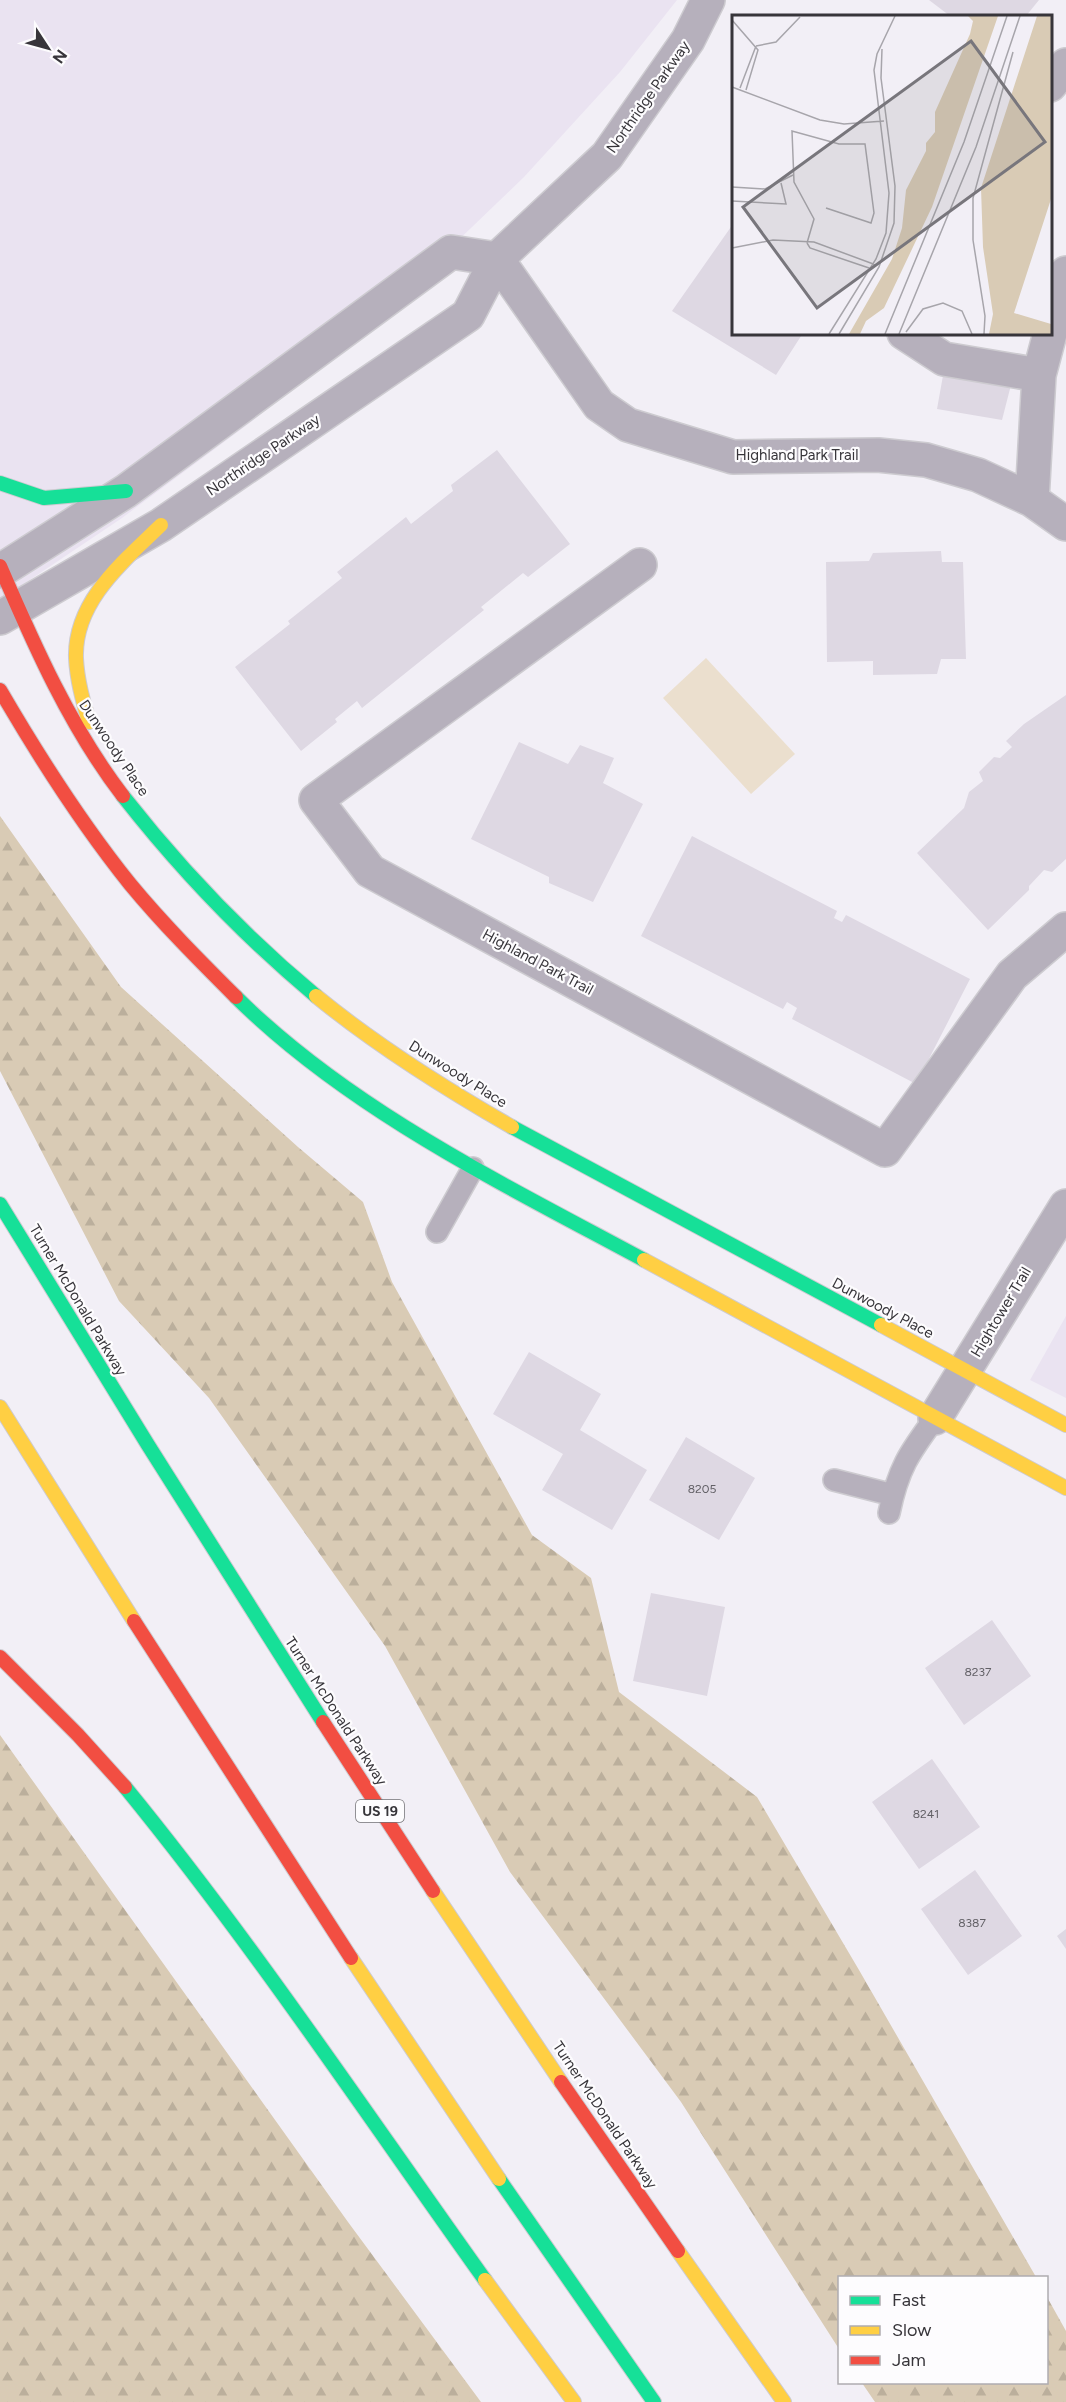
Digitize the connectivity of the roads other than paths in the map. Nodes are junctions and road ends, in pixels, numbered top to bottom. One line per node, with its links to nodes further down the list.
1 (708, 0): 4 (street, Northridge Parkway)
2 (1066, 65): 3 (street)
3 (1051, 84)
4 (497, 259): 11 (street); 12 (street, Highland Park Trail); 14 (street, Northridge Parkway)
5 (1066, 273): 6 (street)
6 (1051, 330)
7 (906, 334): 9 (street)
8 (1050, 334): 9 (street)
9 (1039, 375): 12 (street)
10 (0, 483): 11 (main road)
11 (126, 491): 16 (street)
12 (1032, 500): 13 (street, Highland Park Trail)
13 (1066, 524)
14 (160, 525): 17 (street, Northridge Parkway); 19 (main road)
15 (640, 566): 20 (street, Highland Park Trail)
16 (1, 569): 17 (main road, Dunwoody Place)
17 (9, 613): 19 (main road, Dunwoody Place)
18 (0, 690): 21 (main road)
19 (104, 766): 25 (main road, Dunwoody Place)
20 (1066, 929)
21 (473, 1168): 24 (lane); 27 (main road)
22 (0, 1204): 34 (main road, Turner McDonald Parkway / US 19)
23 (1066, 1206): 25 (street, Hightower Trail)
24 (437, 1232)
25 (965, 1370): 27 (street, Hightower Trail); 28 (main road, Dunwoody Place)
26 (0, 1407): 33 (main road)
27 (935, 1418): 29 (lane); 30 (main road)
28 (1066, 1425)
29 (834, 1480)
30 (1066, 1488)
31 (0, 1657): 32 (main road)
32 (574, 2402)
33 (654, 2402)
34 (784, 2402)

